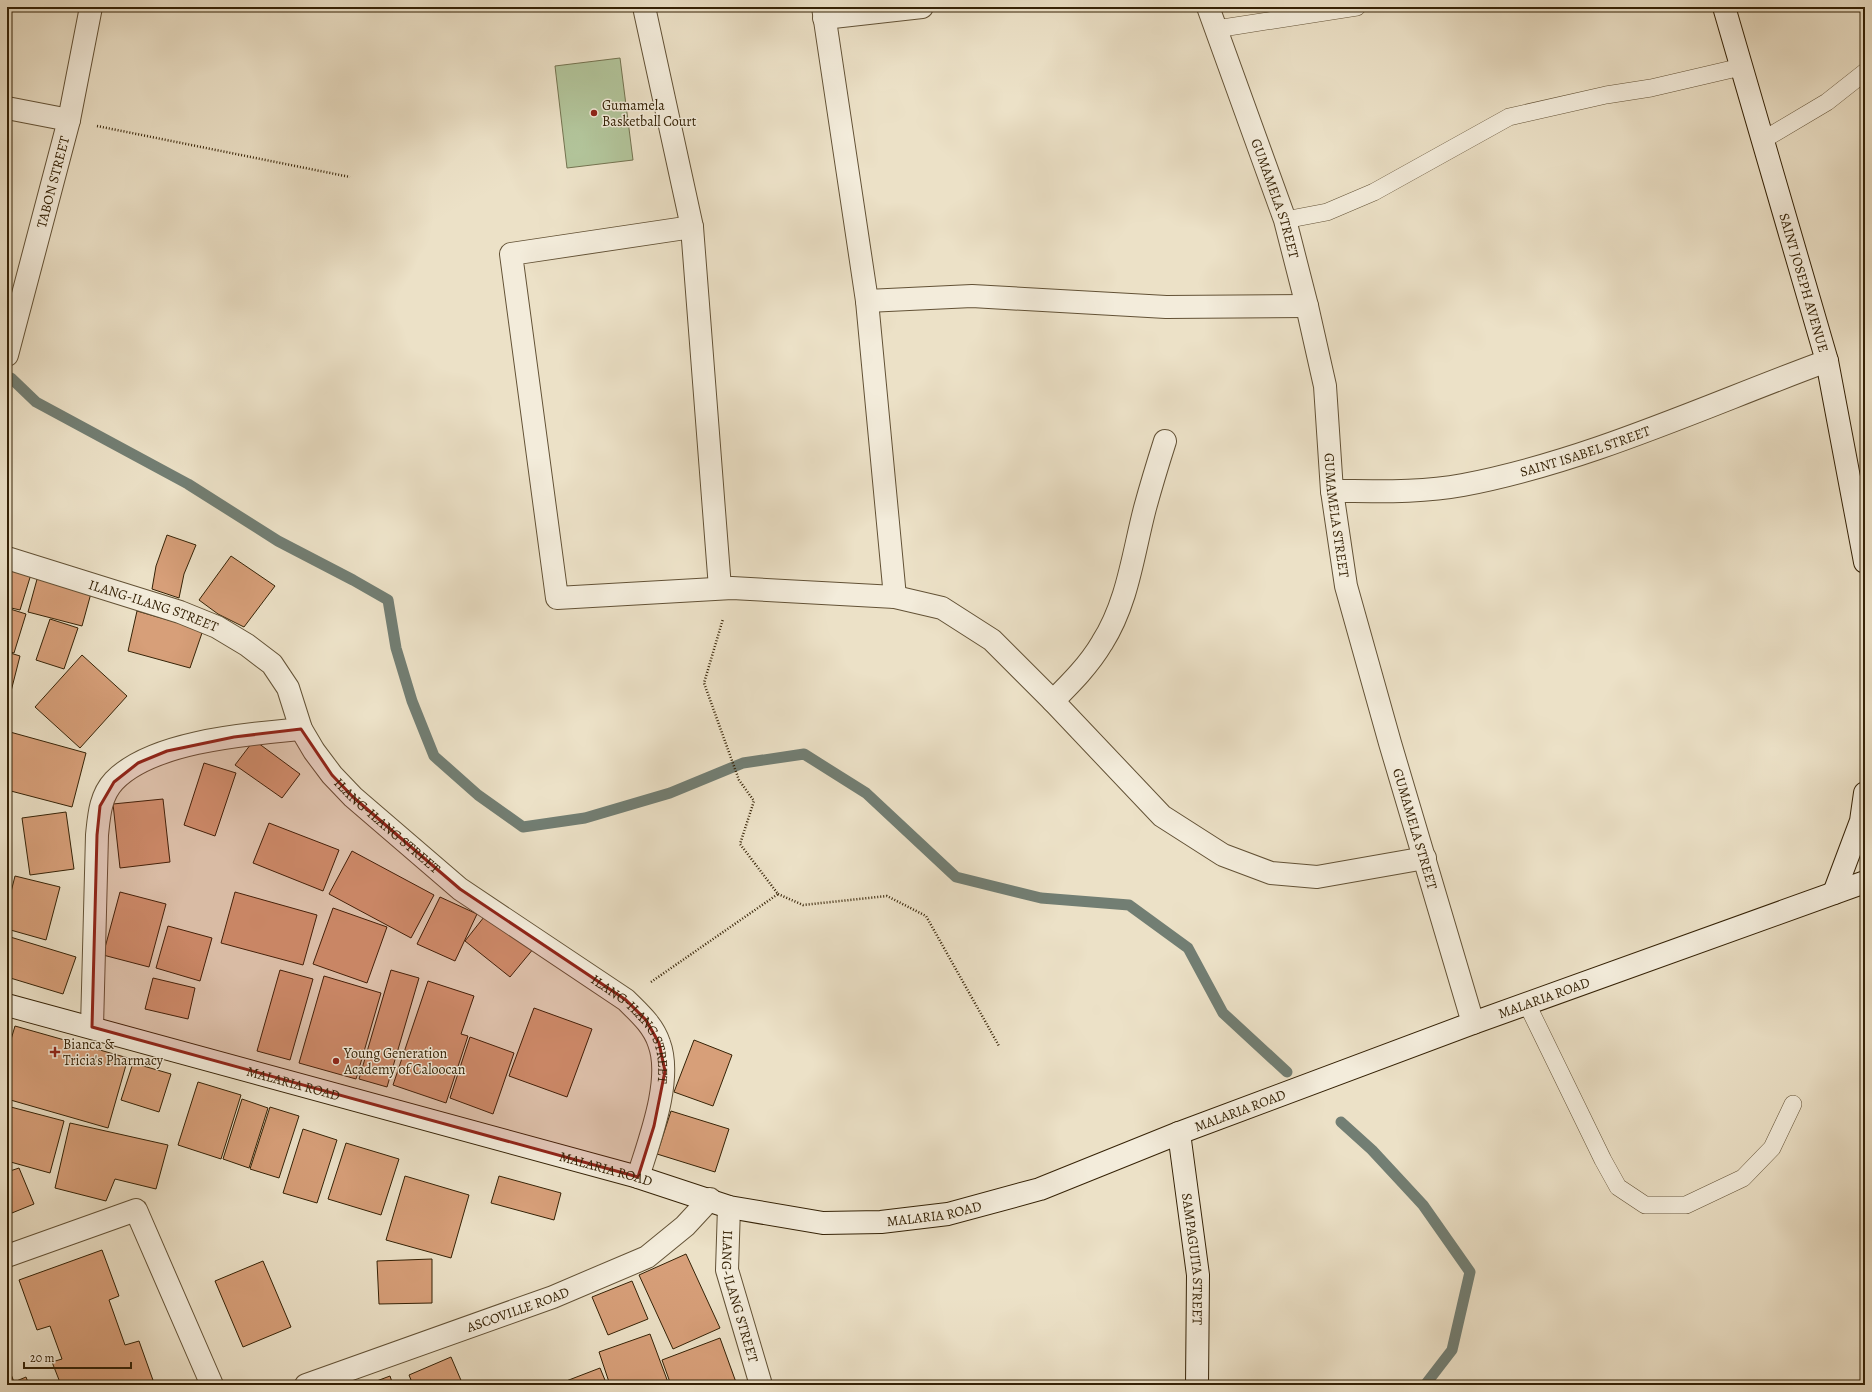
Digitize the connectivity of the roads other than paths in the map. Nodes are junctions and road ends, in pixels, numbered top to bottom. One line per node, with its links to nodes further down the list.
1 (91, 7): 12 (street, TABON STREET)
2 (644, 7): 15 (street)
3 (922, 7): 7 (street)
4 (1208, 7): 8 (street, GUMAMELA STREET)
5 (1356, 7): 8 (lane)
6 (1724, 7): 9 (street, SAINT JOSEPH AVENUE)
7 (824, 12): 16 (street)
8 (1216, 29): 14 (street, GUMAMELA STREET)
9 (1741, 67): 13 (street, SAINT JOSEPH AVENUE); 14 (lane)
10 (1865, 72): 13 (lane)
11 (7, 108): 12 (street)
12 (69, 120): 18 (street, TABON STREET)
13 (1763, 140): 19 (street, SAINT JOSEPH AVENUE)
14 (1285, 220): 17 (street, GUMAMELA STREET)
15 (692, 227): 24 (street); 24 (street)
16 (867, 301): 17 (street); 25 (street)
17 (1307, 306): 21 (street, GUMAMELA STREET)
18 (7, 355)
19 (1827, 361): 21 (street, SAINT ISABEL STREET); 23 (street, SAINT JOSEPH AVENUE)
20 (1165, 441): 26 (street)
21 (1332, 491): 29 (street, GUMAMELA STREET)
22 (7, 558): 27 (street, ILANG-ILANG STREET)
23 (1865, 562)
24 (726, 588): 25 (street)
25 (895, 597): 26 (street)
26 (1053, 701): 29 (street)
27 (301, 729): 35 (street); 38 (street, ILANG-ILANG STREET)
28 (1865, 793): 31 (street)
29 (1425, 858): 34 (street, GUMAMELA STREET)
30 (1865, 882): 31 (street, MALARIA ROAD)
31 (1834, 894): 32 (street, MALARIA ROAD)
32 (1527, 1004): 34 (street, MALARIA ROAD); 36 (lane)
33 (7, 1005): 35 (street, MALARIA ROAD)
34 (1473, 1023): 37 (street, MALARIA ROAD)
35 (92, 1027): 38 (street, MALARIA ROAD)
36 (1793, 1104)
37 (1179, 1133): 39 (street, MALARIA ROAD); 44 (street, SAMPAGUITA STREET)
38 (638, 1177): 39 (street, MALARIA ROAD)
39 (720, 1203): 42 (street, ASCOVILLE ROAD); 43 (street, ILANG-ILANG STREET)
40 (7, 1256): 41 (street)
41 (212, 1385)
42 (306, 1385)
43 (761, 1385)
44 (1197, 1385)

